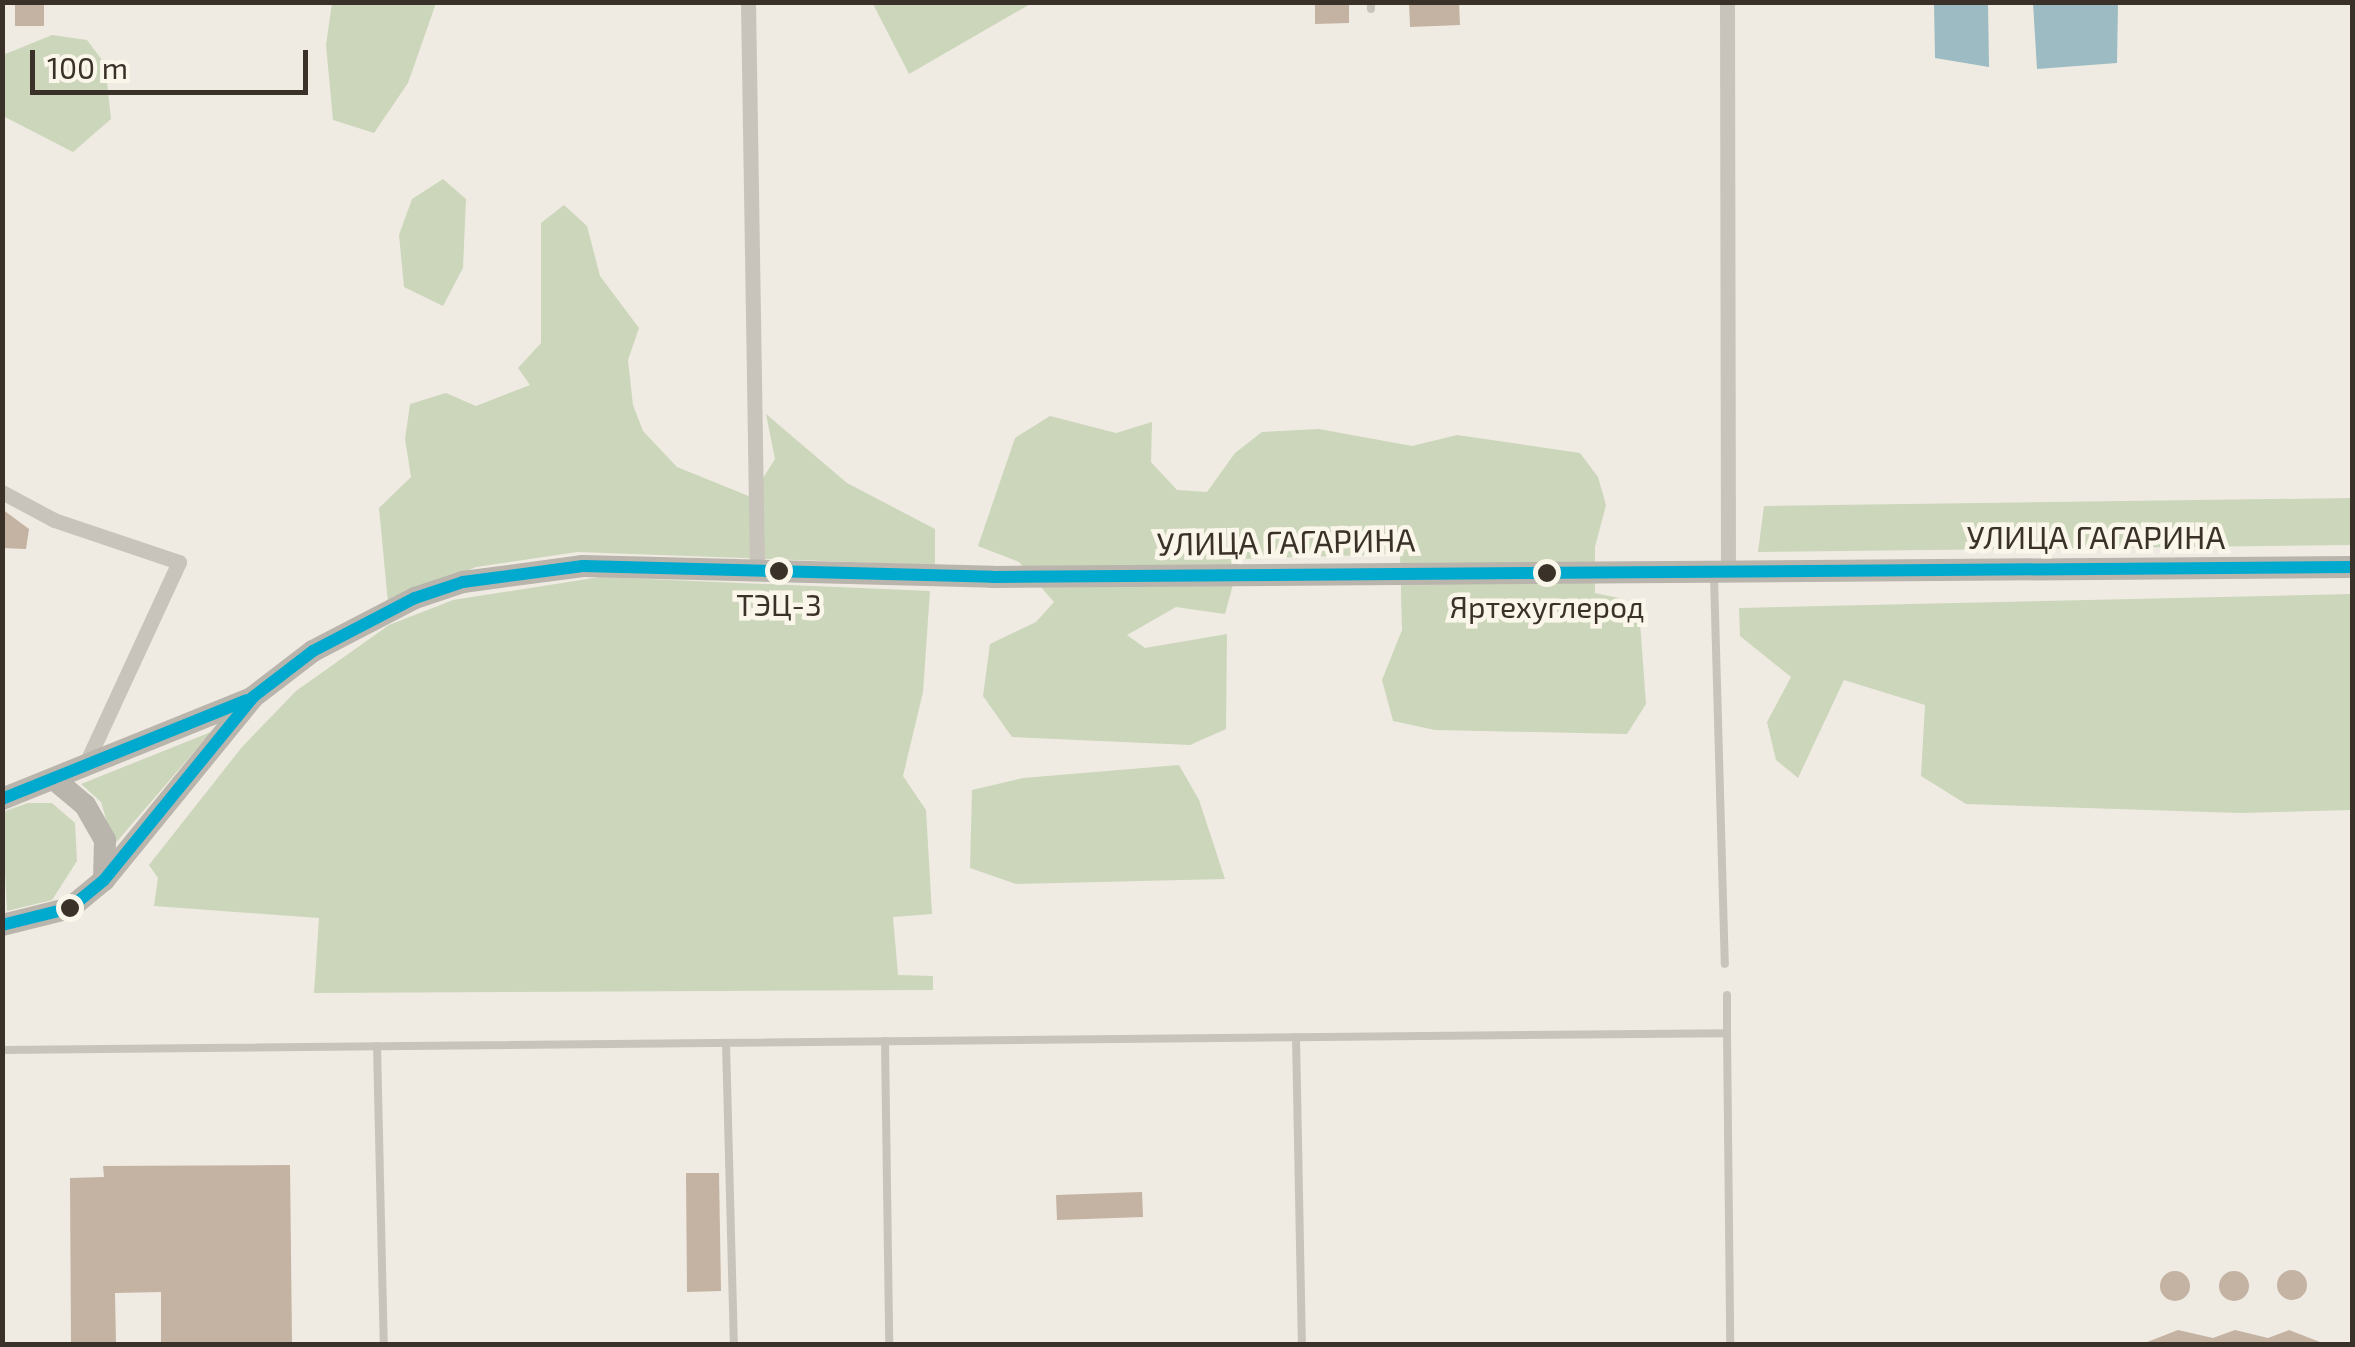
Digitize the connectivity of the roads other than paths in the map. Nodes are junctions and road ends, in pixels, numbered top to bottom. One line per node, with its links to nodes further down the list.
1 (748, 2): 6 (street)
2 (1727, 2): 5 (street)
3 (2, 492): 8 (street)
4 (2352, 567): 5 (main road, УЛИЦА ГАГАРИНА)
5 (1721, 568): 6 (main road, УЛИЦА ГАГАРИНА); 13 (lane)
6 (758, 570): 7 (main road, УЛИЦА ГАГАРИНА)
7 (253, 698): 8 (main road, УЛИЦА ГАГАРИНА); 11 (main road, УЛИЦА ГАГАРИНА)
8 (84, 768): 9 (main road, УЛИЦА ГАГАРИНА)
9 (55, 780): 10 (main road, УЛИЦА ГАГАРИНА); 11 (main road)
10 (2, 799)
11 (104, 880): 12 (main road, УЛИЦА ГАГАРИНА)
12 (3, 928)
13 (1725, 964)
14 (1727, 995): 15 (lane)
15 (1726, 1033): 16 (lane); 25 (lane)
16 (1296, 1037): 17 (lane); 24 (lane)
17 (885, 1041): 18 (lane); 23 (lane)
18 (726, 1043): 19 (lane); 22 (lane)
19 (376, 1046): 20 (lane); 21 (lane)
20 (2, 1050)
21 (384, 1344)
22 (734, 1344)
23 (889, 1344)
24 (1302, 1344)
25 (1730, 1344)

